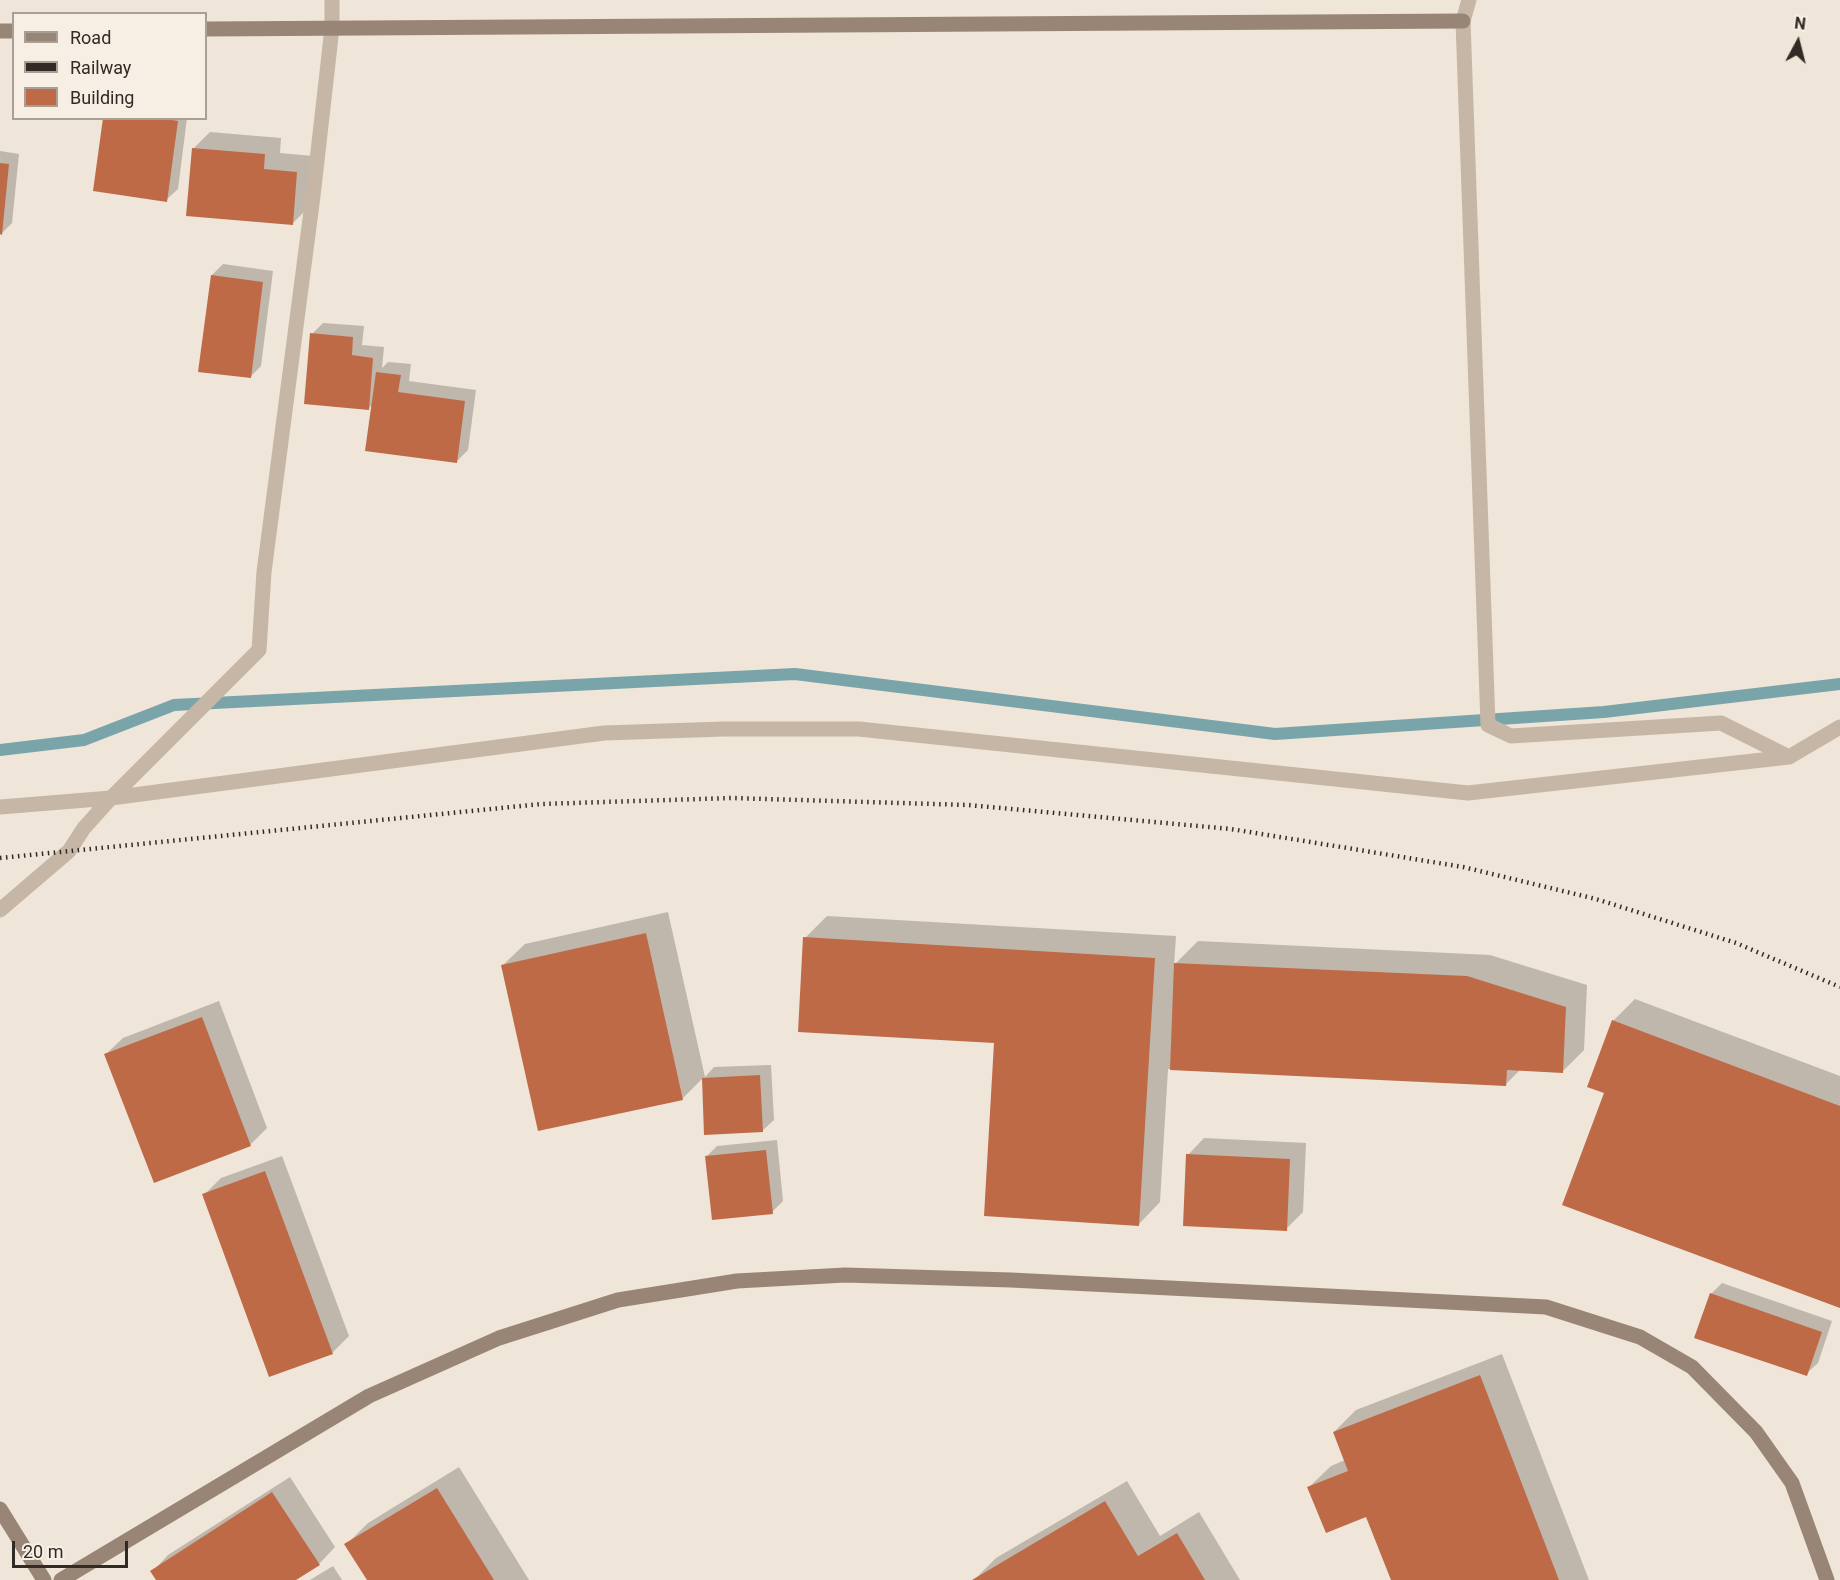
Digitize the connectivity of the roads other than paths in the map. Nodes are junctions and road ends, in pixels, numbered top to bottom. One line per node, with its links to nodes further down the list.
1 (332, 0): 4 (street)
2 (1469, 0): 3 (street)
3 (1463, 21): 4 (street); 7 (street)
4 (333, 28): 5 (street); 8 (street)
5 (207, 29)
6 (1840, 727): 7 (street)
7 (1789, 757): 8 (street)
8 (111, 798): 9 (street); 10 (street)
9 (0, 807)
10 (0, 910)
11 (0, 1509): 12 (street)
12 (44, 1580)
13 (61, 1580): 14 (street)
14 (1827, 1580)

